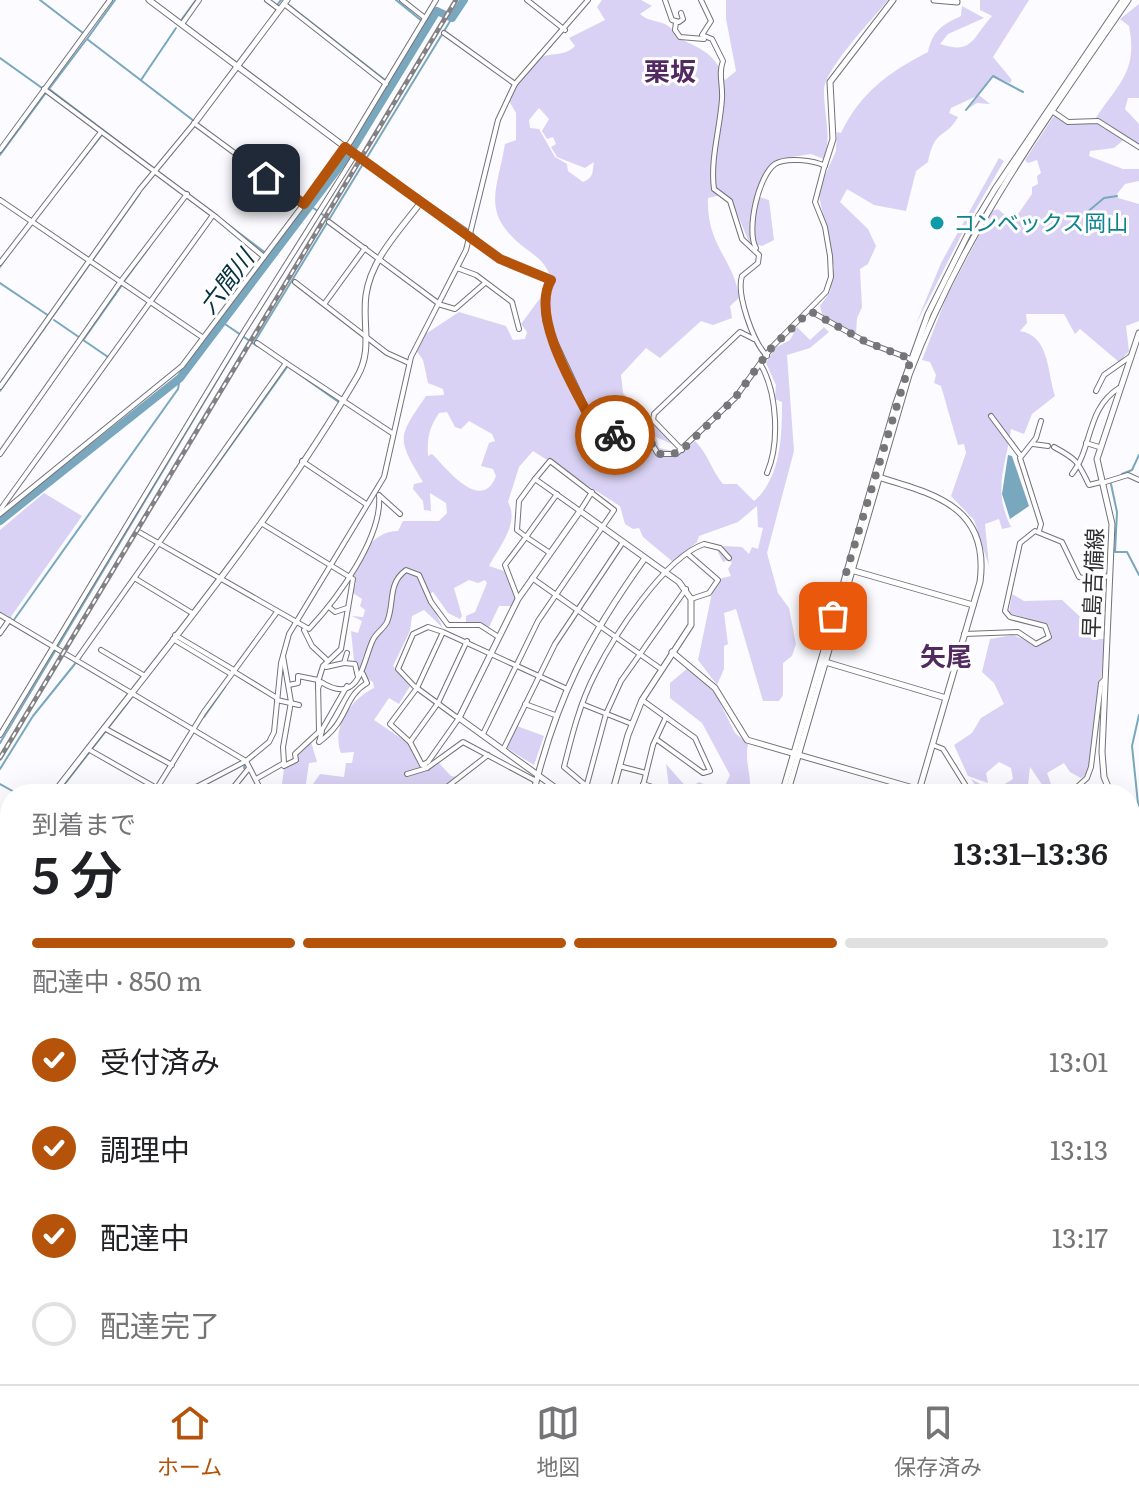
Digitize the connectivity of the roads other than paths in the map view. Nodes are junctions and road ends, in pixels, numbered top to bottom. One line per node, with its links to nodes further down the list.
1 (110, 0): 26 (street)
2 (149, 0): 19 (street)
3 (199, 0): 19 (street)
4 (267, 0): 15 (street)
5 (402, 0): 17 (street)
6 (436, 0): 17 (street)
7 (527, 0): 20 (street)
8 (588, 0): 20 (street)
9 (665, 0): 18 (street)
10 (701, 0): 22 (street)
11 (893, 0): 33 (street)
12 (934, 0): 14 (street)
13 (1126, 0): 27 (street); 65 (street)
14 (957, 2)
15 (284, 5): 23 (street); 24 (street)
16 (681, 13): 18 (street)
17 (424, 20): 24 (street)
18 (676, 22): 22 (street)
19 (182, 24): 23 (street)
20 (565, 30): 25 (street)
21 (444, 33): 25 (street)
22 (704, 39): 44 (street)
23 (236, 65): 28 (street); 32 (street)
24 (386, 84): 32 (street)
25 (515, 84): 42 (street)
26 (46, 91): 29 (street); 31 (street)
27 (1052, 111): 30 (street); 86 (street)
28 (195, 122): 34 (street); 38 (street)
29 (103, 132): 34 (street); 40 (street)
30 (1139, 147)
31 (0, 150)
32 (350, 151): 37 (street); 38 (street); 138 (street)
33 (825, 165): 44 (street); 56 (street)
34 (158, 170): 35 (street); 47 (street)
35 (187, 194): 39 (street); 50 (street)
36 (0, 200): 40 (street)
37 (421, 202): 42 (street); 46 (street)
38 (305, 203): 45 (street)
39 (215, 215): 45 (street); 53 (street)
40 (32, 221): 47 (street); 48 (street)
41 (329, 222): 43 (street)
42 (471, 235): 49 (street); 79 (street)
43 (365, 248): 46 (street); 54 (street)
44 (757, 251): 61 (street)
45 (266, 255): 60 (street)
46 (379, 259): 55 (street); 59 (street)
47 (91, 261): 50 (street); 69 (street)
48 (0, 263)
49 (457, 268): 52 (street); 55 (street)
50 (121, 281): 53 (street); 80 (street)
51 (295, 282): 54 (street)
52 (485, 283): 55 (street); 57 (street)
53 (152, 301): 60 (street); 95 (street)
54 (325, 303): 59 (street)
55 (438, 303): 66 (street)
56 (810, 311): 63 (street); 65 (street)
57 (519, 329)
58 (1139, 333): 64 (street, 早島吉備線)
59 (367, 336): 66 (street); 72 (street)
60 (202, 337): 95 (street)
61 (754, 339): 63 (street); 79 (street)
62 (257, 343): 67 (street)
63 (767, 356): 68 (street)
64 (1131, 356): 70 (street, 早島吉備線); 71 (street)
65 (911, 359): 86 (street)
66 (409, 363): 75 (street)
67 (285, 364): 72 (street); 103 (street)
68 (761, 365): 79 (street); 84 (street)
69 (0, 387)
70 (1120, 388): 76 (street); 78 (street, 早島吉備線)
71 (1096, 391)
72 (341, 402): 75 (street); 82 (street)
73 (991, 416): 81 (street)
74 (1041, 421): 77 (street)
75 (393, 433): 91 (street)
76 (1086, 443): 78 (street); 83 (street)
77 (1033, 444): 81 (street); 83 (street)
78 (1099, 447): 89 (street, 早島吉備線)
79 (682, 450)
80 (0, 454)
81 (1020, 455): 99 (street)
82 (304, 462): 93 (street); 97 (street)
83 (1079, 465): 85 (street); 89 (street)
84 (767, 473)
85 (1072, 474)
86 (877, 477): 109 (street); 120 (street)
87 (535, 479): 90 (street); 92 (street); 101 (street)
88 (1139, 480): 89 (street)
89 (1101, 482): 112 (street, 早島吉備線)
90 (593, 492): 94 (street); 98 (street)
91 (377, 493): 93 (street); 96 (street); 111 (street)
92 (557, 494): 94 (street); 101 (street)
93 (366, 504): 108 (street)
94 (580, 511): 98 (street); 104 (street)
95 (1, 512)
96 (400, 514)
97 (261, 523): 108 (street); 113 (street)
98 (603, 528): 102 (street); 117 (street)
99 (1039, 531): 112 (street); 133 (street)
100 (139, 532): 103 (street)
101 (526, 537): 104 (street); 118 (street)
102 (623, 542): 106 (street); 123 (street)
103 (159, 543): 113 (street); 145 (street)
104 (550, 553): 114 (street)
105 (688, 554): 107 (street); 110 (street); 119 (street)
106 (645, 558): 110 (street); 129 (street)
107 (729, 558)
108 (329, 563): 111 (street); 128 (street)
109 (849, 569): 120 (street); 147 (street)
110 (664, 572): 116 (street); 136 (street)
111 (348, 574): 121 (street); 122 (street)
112 (1110, 575): 157 (street, 早島吉備線)
113 (220, 578): 124 (street); 125 (street)
114 (532, 578): 117 (street); 118 (street)
115 (136, 579): 125 (street)
116 (686, 589): 119 (street); 144 (street)
117 (555, 594): 123 (street); 149 (street)
118 (518, 599): 134 (street)
119 (691, 599): 141 (street)
120 (973, 605): 133 (street)
121 (329, 607): 122 (street); 130 (street)
122 (347, 608): 146 (street)
123 (576, 608): 129 (street); 154 (street)
124 (277, 612): 128 (street); 152 (street)
125 (192, 613): 135 (street)
126 (0, 615): 127 (street)
127 (10, 621): 132 (street); 138 (street)
128 (295, 622): 130 (street); 143 (street)
129 (598, 624): 136 (street); 163 (street)
130 (304, 629): 146 (street)
131 (443, 632): 137 (street); 162 (street); 162 (street)
132 (0, 633)
133 (964, 634): 165 (street)
134 (497, 636): 140 (street); 153 (street)
135 (175, 638): 152 (street); 155 (street)
136 (616, 639): 144 (street); 171 (street)
137 (467, 641): 140 (street); 168 (street)
138 (55, 648): 145 (street); 181 (street)
139 (101, 650): 155 (street)
140 (490, 652): 149 (street); 176 (street)
141 (672, 652): 150 (street); 188 (street)
142 (347, 653): 148 (street)
143 (283, 654): 159 (street); 166 (street)
144 (638, 654): 150 (street); 173 (street)
145 (78, 659): 164 (street)
146 (328, 661): 151 (street)
147 (823, 662): 165 (street); 188 (street)
148 (344, 663): 151 (street); 156 (street)
149 (516, 664): 154 (street); 182 (street)
150 (661, 669): 167 (street)
151 (321, 671): 158 (street)
152 (233, 672): 166 (street); 179 (street)
153 (363, 674): 156 (street); 180 (street)
154 (538, 675): 163 (street); 170 (street)
155 (145, 676): 164 (street)
156 (357, 679): 160 (street)
157 (1105, 679): 215 (street); 216 (street, 早島吉備線)
158 (318, 680): 159 (street); 161 (street)
159 (289, 685): 169 (street)
160 (347, 686): 161 (street); 180 (street)
161 (318, 688): 180 (street)
162 (417, 688): 168 (street); 184 (street)
163 (565, 688): 174 (street)
164 (133, 692): 178 (street); 179 (street)
165 (946, 698): 185 (street)
166 (277, 699): 169 (street); 190 (street)
167 (642, 700): 175 (street); 177 (street)
168 (438, 703): 176 (street); 184 (street)
169 (291, 704): 172 (street); 197 (street)
170 (525, 704): 174 (street); 187 (street)
171 (582, 704): 173 (street); 207 (street)
172 (299, 705)
173 (606, 714): 177 (street); 208 (street)
174 (555, 715): 196 (street)
175 (666, 717): 183 (street); 183 (street)
176 (459, 718): 182 (street); 192 (street)
177 (632, 724): 193 (street)
178 (106, 729): 186 (street); 191 (street)
179 (195, 729): 190 (street); 191 (street)
180 (321, 729): 197 (street)
181 (0, 735)
182 (482, 735): 187 (street)
183 (656, 739): 194 (street)
184 (410, 742): 192 (street)
185 (933, 745): 213 (street); 214 (street)
186 (90, 750): 198 (street); 199 (street)
187 (503, 750): 196 (street)
188 (796, 754): 211 (street); 212 (street)
189 (488, 755): 192 (street); 196 (street); 204 (street)
190 (248, 764): 197 (street); 201 (street); 202 (street)
191 (172, 765): 200 (street)
192 (426, 766): 195 (street)
193 (619, 766): 194 (street); 209 (street)
194 (646, 773): 210 (street)
195 (407, 774)
196 (537, 778): 205 (street); 206 (street)
197 (256, 780): 203 (street)
198 (61, 784)
199 (150, 784)
200 (160, 784)
201 (203, 784)
202 (235, 784)
203 (258, 784)
204 (451, 784)
205 (536, 784)
206 (545, 784)
207 (584, 784)
208 (587, 784)
209 (614, 784)
210 (643, 784)
211 (788, 784)
212 (893, 784)
213 (921, 784)
214 (965, 784)
215 (1080, 784)
216 (1108, 784)

